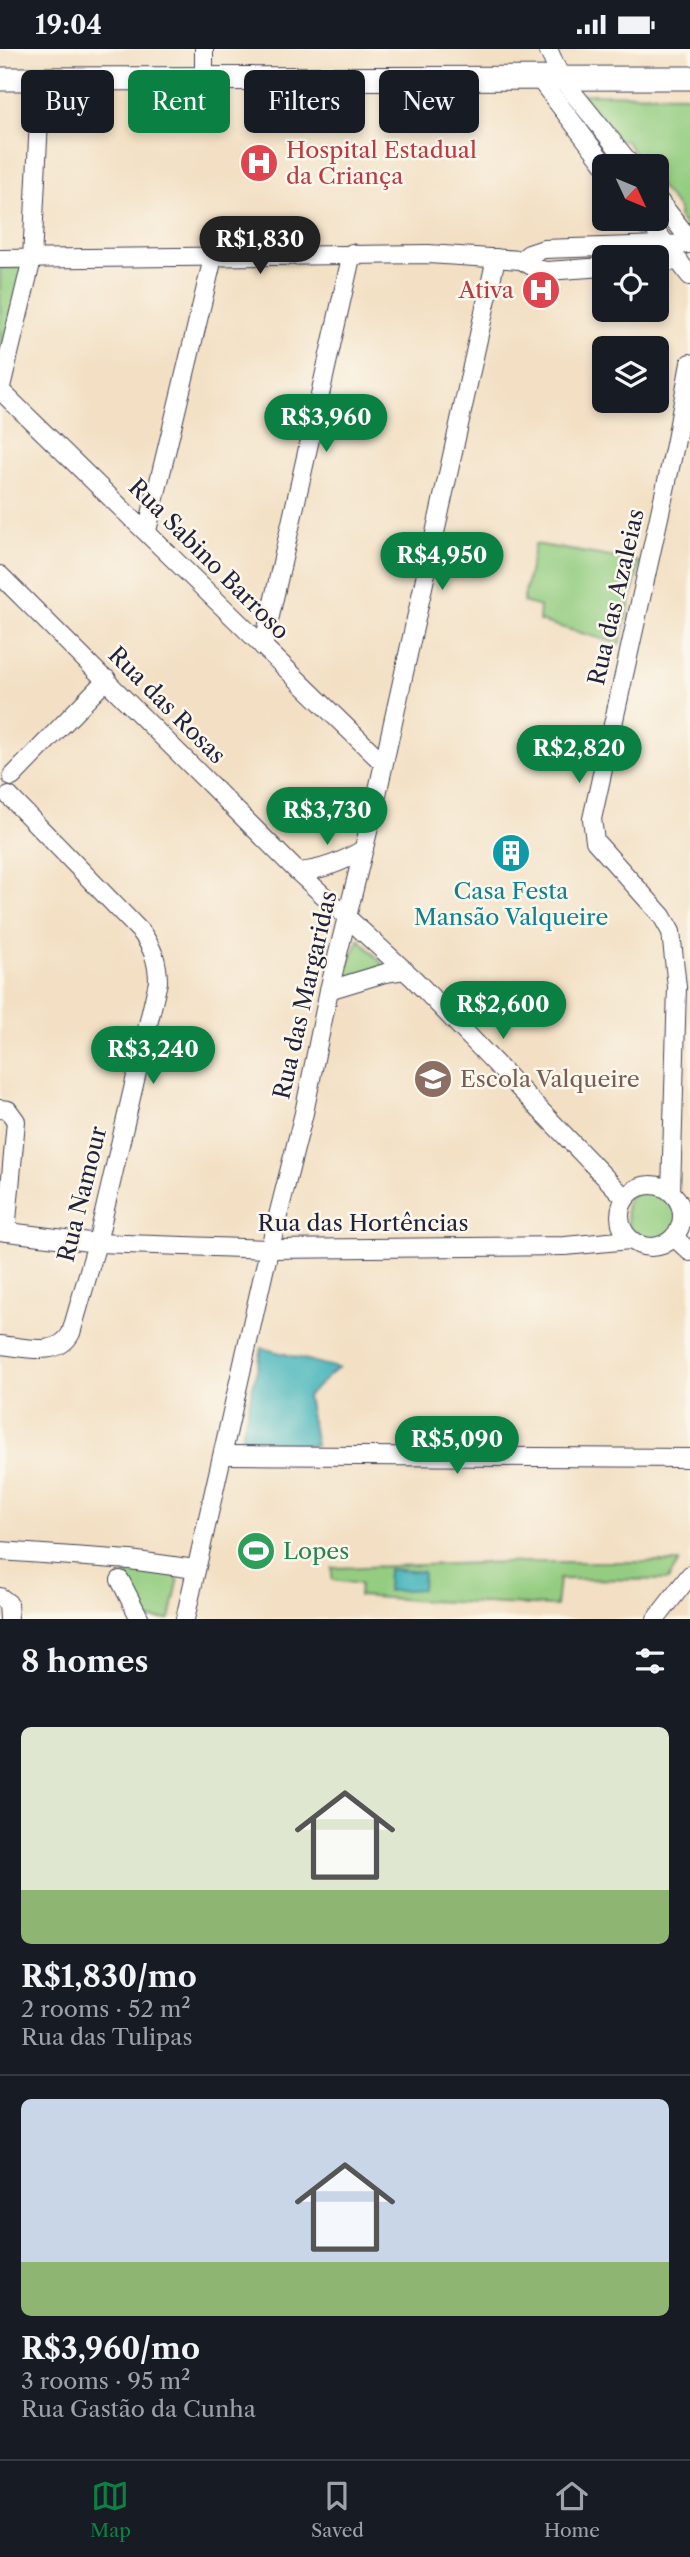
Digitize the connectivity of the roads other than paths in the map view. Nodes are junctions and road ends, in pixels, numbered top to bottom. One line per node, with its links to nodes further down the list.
1 (204, 49): 3 (street)
2 (548, 49): 5 (street)
3 (204, 70)
4 (230, 78): 5 (main road)
5 (550, 78): 6 (main road); 10 (street); 11 (street)
6 (690, 78)
7 (0, 79): 8 (main road)
8 (21, 79)
9 (38, 133): 20 (street)
10 (598, 154)
11 (621, 154)
12 (669, 214): 14 (street)
13 (656, 231): 15 (street)
14 (690, 242): 15 (street)
15 (665, 243): 21 (street); 23 (street)
16 (352, 253): 17 (street); 18 (street); 28 (street)
17 (213, 258): 20 (street); 26 (street)
18 (496, 258): 21 (street); 30 (street, Rua das Margaridas)
19 (0, 259): 20 (street)
20 (32, 259): 25 (street)
21 (522, 260): 22 (street)
22 (592, 268)
23 (685, 269)
24 (690, 363): 39 (street, Rua das Azaleias)
25 (0, 390): 26 (street, Rua Sabino Barroso)
26 (147, 531): 28 (street, Rua Sabino Barroso)
27 (0, 575): 29 (street, Rua das Rosas)
28 (263, 647): 30 (street, Rua Sabino Barroso)
29 (107, 679): 31 (street); 34 (street, Rua das Rosas)
30 (383, 762): 33 (street, Rua das Margaridas)
31 (6, 774): 32 (street)
32 (4, 797): 44 (street, Rua Namour)
33 (364, 849): 34 (street); 35 (street, Rua das Margaridas)
34 (298, 872): 35 (street, Rua das Rosas)
35 (347, 917): 36 (street, Rua das Rosas); 37 (street, Rua das Margaridas)
36 (405, 970): 37 (street); 40 (street, Rua das Rosas)
37 (329, 990): 45 (street, Rua das Margaridas)
38 (0, 1109): 41 (street)
39 (671, 1192): 40 (street); 42 (street)
40 (625, 1198): 43 (street)
41 (3, 1232): 44 (street, Rua das Hortências)
42 (674, 1237): 43 (street); 46 (street)
43 (630, 1240): 45 (street, Rua das Hortências)
44 (97, 1243): 45 (street, Rua das Hortências); 47 (street, Rua Namour)
45 (270, 1249): 48 (street, Rua das Margaridas)
46 (690, 1252)
47 (0, 1345)
48 (223, 1455): 49 (street); 51 (street, Rua das Margaridas)
49 (690, 1458)
50 (0, 1551): 51 (street)
51 (195, 1569): 57 (street, Rua das Margaridas)
52 (690, 1575): 58 (street)
53 (120, 1580): 56 (street)
54 (0, 1597): 55 (street)
55 (9, 1619)
56 (140, 1619)
57 (185, 1619)
58 (656, 1619)

